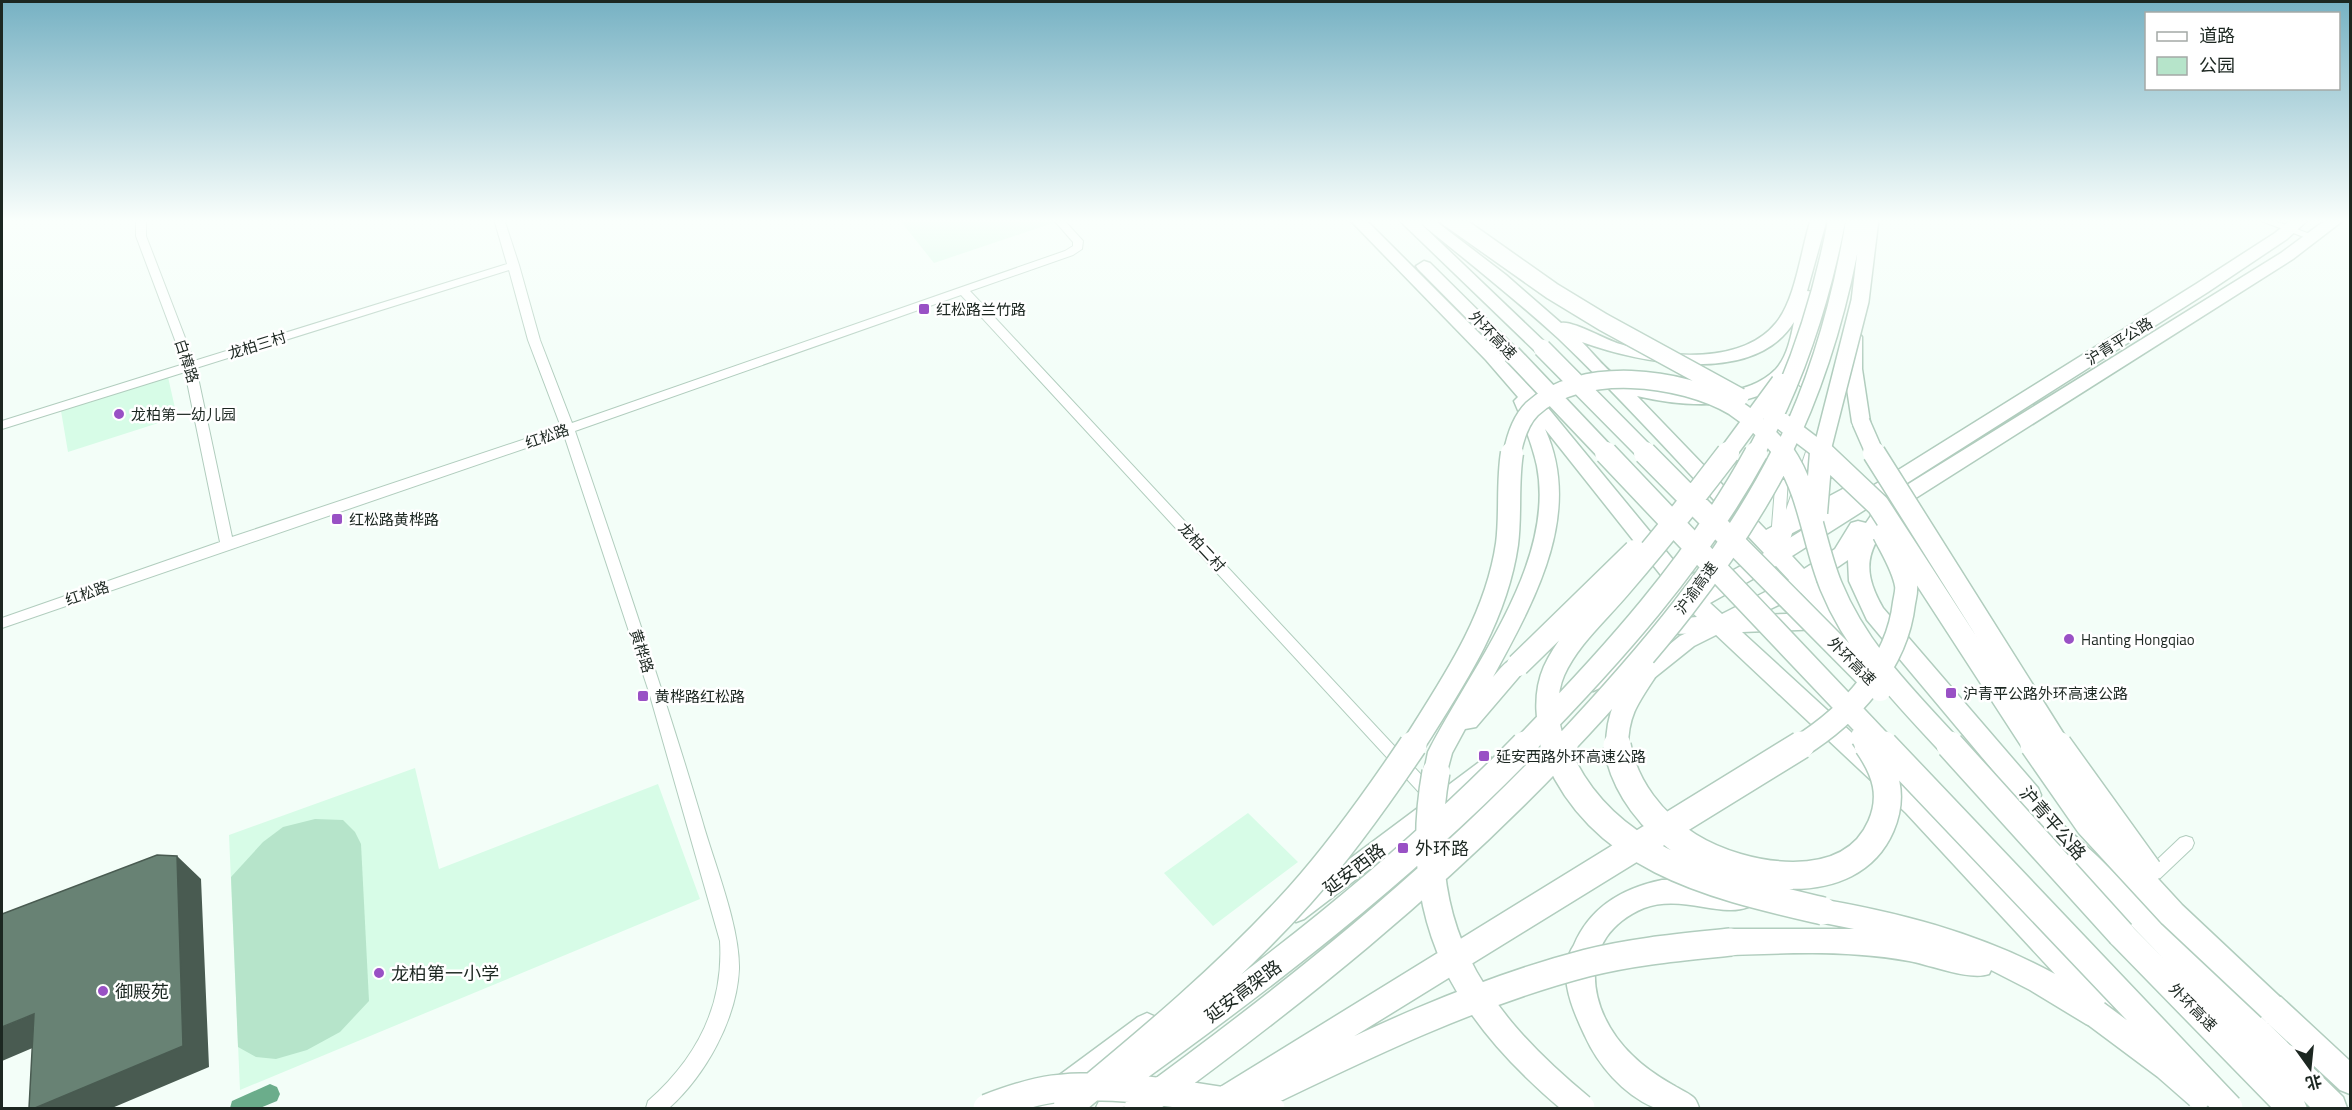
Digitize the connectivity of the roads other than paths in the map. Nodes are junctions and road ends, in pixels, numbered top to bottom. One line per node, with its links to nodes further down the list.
1 (154, 271): 23 (street, 白樟路)
2 (494, 271): 23 (street, 龙柏三村)
3 (515, 271): 26 (street, 黄桦路)
4 (1017, 271): 19 (street, 红松路)
5 (1412, 271): 22 (highway)
6 (1429, 271): 22 (highway, 外环高速)
7 (1461, 271): 52 (highway, 外环高速, bridge)
8 (1522, 271): 27 (highway, bridge)
9 (1804, 271): 18 (highway)
10 (1815, 271): 24 (highway)
11 (1829, 271): 21 (highway, 沪渝高速, bridge)
12 (1833, 271): 31 (street)
13 (1841, 271): 34 (highway, 沪渝高速, bridge)
14 (1861, 271): 31 (street)
15 (1864, 271): 20 (highway, bridge)
16 (2227, 271): 28 (highway, 沪青平公路)
17 (2260, 271): 30 (highway, 沪青平公路)
18 (1490, 272): 24 (highway)
19 (963, 290): 26 (street, 红松路); 44 (street, 龙柏二村)
20 (1854, 327): 32 (highway, bridge); 53 (highway, bridge)
21 (1805, 348): 29 (highway, bridge); 46 (highway, 沪渝高速, bridge)
22 (1502, 355): 36 (highway); 39 (highway, 外环高速, bridge); 43 (highway)
23 (190, 366): 25 (street, 龙柏三村); 33 (street, 白樟路)
24 (1616, 385): 31 (highway)
25 (2, 425)
26 (568, 429): 33 (street, 红松路); 56 (street, 黄桦路)
27 (1835, 462): 53 (highway, bridge); 63 (highway, bridge)
28 (1922, 464): 31 (highway); 31 (highway, 沪青平公路)
29 (1718, 468): 43 (highway, bridge); 50 (highway, bridge)
30 (1892, 504): 35 (highway, 沪青平公路); 47 (highway, 沪青平公路)
31 (1777, 539): 35 (highway); 36 (highway, 沪青平公路)
32 (1817, 540): 52 (highway, bridge); 59 (highway, bridge)
33 (227, 544): 38 (street, 红松路)
34 (1728, 544): 39 (highway, bridge); 48 (highway, 沪渝高速, bridge)
35 (1803, 581): 37 (highway); 40 (highway, 沪青平公路)
36 (1689, 595): 40 (highway); 41 (main road, 延安西路); 42 (main road)
37 (1840, 621): 40 (highway); 47 (highway)
38 (2, 623)
39 (1767, 624): 70 (highway, 外环高速, bridge)
40 (1719, 625): 41 (highway); 51 (highway); 61 (main road, 延安西路)
41 (1668, 626): 42 (main road, 延安西路)
42 (1618, 664): 44 (main road, 延安西路)
43 (1436, 772): 66 (highway, bridge)
44 (1440, 803): 58 (main road, 延安西路)
45 (2186, 843): 49 (street)
46 (1399, 865): 60 (highway, 延安高架路, bridge)
47 (2098, 875): 49 (highway, 沪青平公路)
48 (1420, 885): 62 (highway, 延安高架路, bridge)
49 (2123, 900): 73 (highway, 沪青平公路)
50 (1823, 911): 54 (highway); 67 (highway, bridge)
51 (2025, 921): 68 (highway); 71 (highway)
52 (2121, 934): 72 (highway, 外环高速)
53 (2271, 1007): 55 (highway)
54 (2096, 1014): 64 (highway, bridge); 69 (highway, bridge)
55 (2350, 1080)
56 (655, 1108)
57 (987, 1108): 65 (highway, bridge)
58 (1036, 1108)
59 (1067, 1108)
60 (1082, 1108)
61 (1109, 1108)
62 (1137, 1108)
63 (1212, 1108)
64 (1235, 1108)
65 (1271, 1108)
66 (1581, 1108)
67 (1684, 1108)
68 (2198, 1108)
69 (2214, 1108)
70 (2229, 1108)
71 (2245, 1108)
72 (2292, 1108)
73 (2332, 1108)

